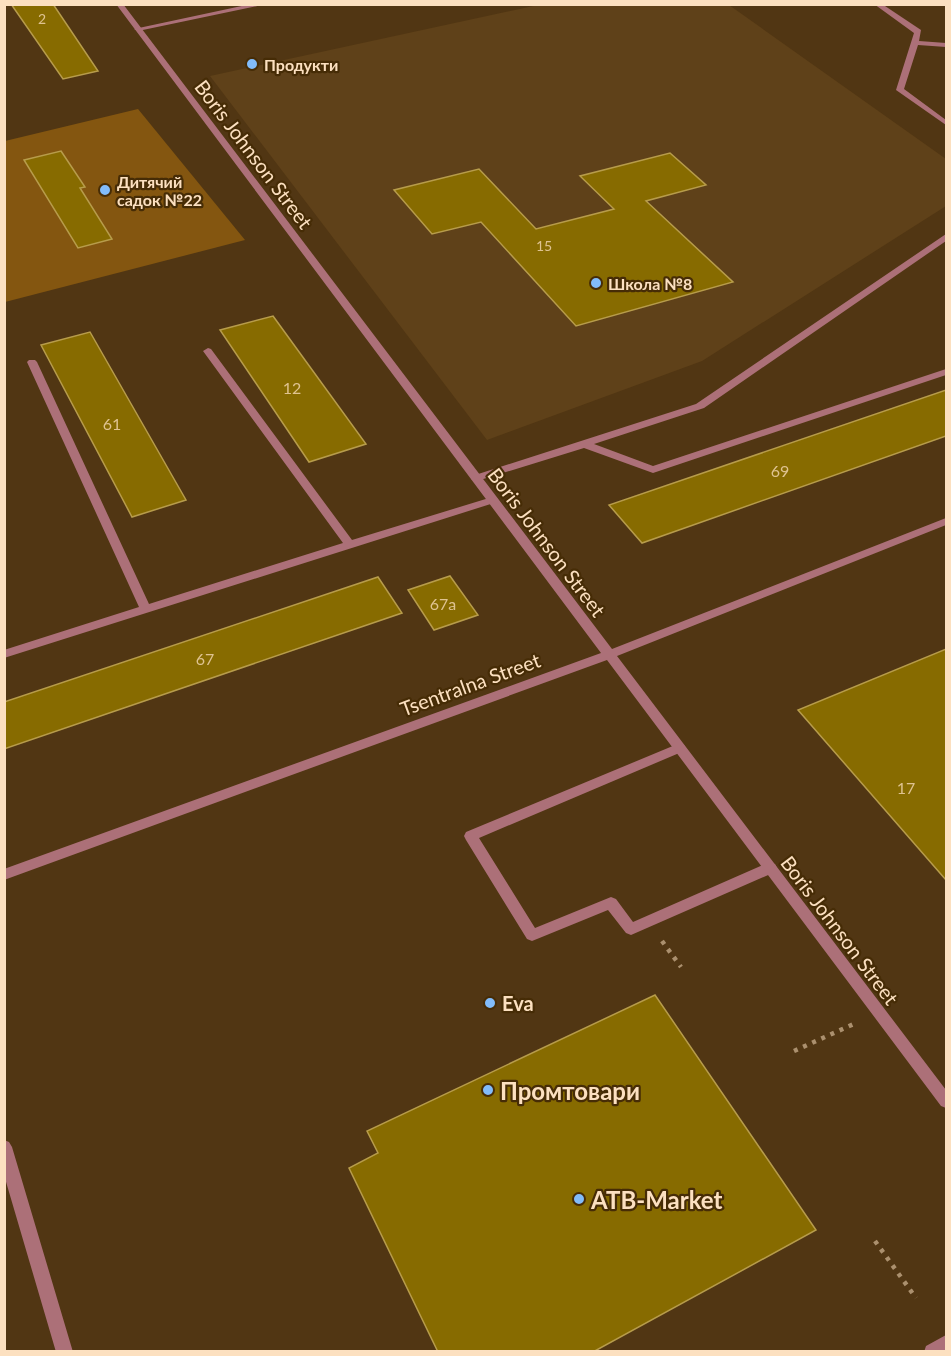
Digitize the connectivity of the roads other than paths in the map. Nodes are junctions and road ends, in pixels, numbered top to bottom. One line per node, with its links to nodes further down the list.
1 (119, 4): 4 (street, Boris Johnson Street)
2 (264, 4): 4 (street)
3 (877, 4): 5 (street)
4 (138, 29): 13 (street, Boris Johnson Street)
5 (914, 43): 6 (street); 7 (street)
6 (946, 45)
7 (946, 123)
8 (946, 237): 12 (street)
9 (208, 351): 16 (street)
10 (32, 362): 17 (street)
11 (946, 372): 12 (street)
12 (584, 444): 13 (street)
13 (476, 478): 14 (street, Boris Johnson Street)
14 (493, 500): 16 (street); 19 (street, Boris Johnson Street)
15 (946, 521): 19 (street, Tsentralna Street)
16 (350, 544): 17 (street)
17 (145, 609): 18 (street)
18 (4, 654)
19 (610, 654): 20 (street, Boris Johnson Street); 22 (street, Tsentralna Street)
20 (680, 748): 21 (street, Boris Johnson Street); 21 (street)
21 (770, 868): 23 (street, Boris Johnson Street)
22 (4, 875)
23 (946, 1101)
24 (4, 1148): 26 (street)
25 (946, 1343): 27 (street)
26 (65, 1352)
27 (932, 1352)

